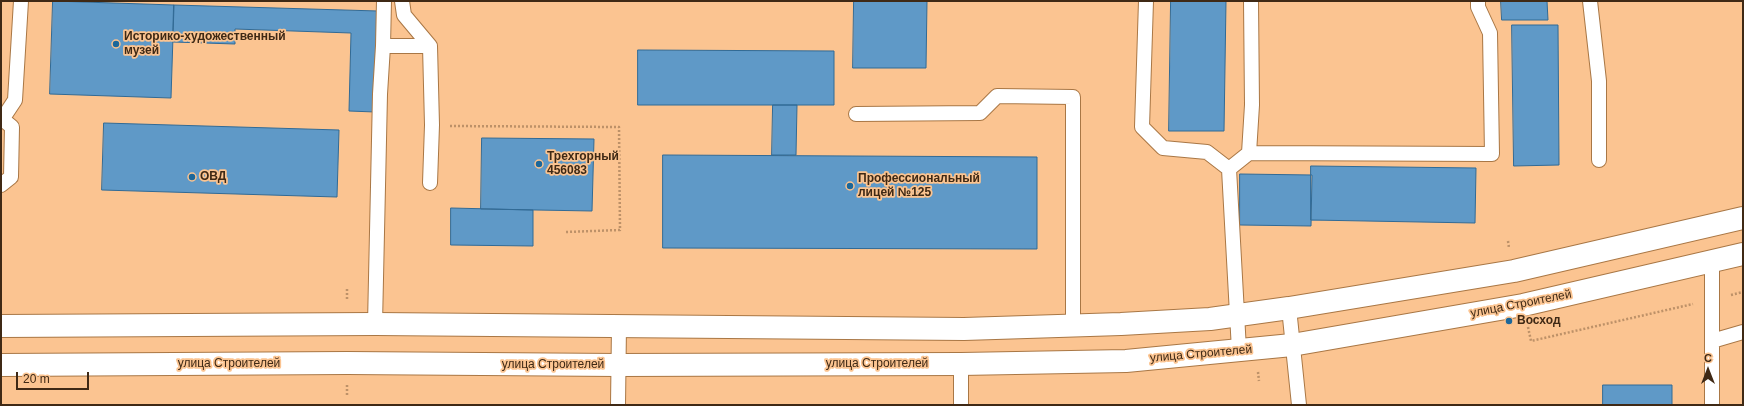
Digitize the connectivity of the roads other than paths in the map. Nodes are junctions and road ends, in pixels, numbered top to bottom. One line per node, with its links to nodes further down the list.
1 (22, 1): 11 (lane)
2 (384, 1): 8 (lane)
3 (402, 1): 9 (lane)
4 (1146, 1): 14 (lane)
5 (1251, 1): 12 (lane)
6 (1478, 1): 12 (lane)
7 (1590, 1): 13 (lane)
8 (383, 46): 9 (lane); 22 (lane)
9 (430, 46): 15 (lane)
10 (856, 114): 25 (lane)
11 (2, 118): 16 (lane)
12 (1249, 153): 14 (lane)
13 (1599, 160)
14 (1229, 169): 21 (lane)
15 (430, 183)
16 (1, 185)
17 (1743, 218): 20 (street)
18 (1743, 254): 19 (street, улица Строителей)
19 (1712, 261): 27 (lane); 28 (street, улица Строителей)
20 (1289, 308): 21 (street); 28 (lane)
21 (1237, 315): 25 (street); 29 (lane)
22 (375, 324): 23 (street); 24 (street)
23 (1, 326)
24 (619, 326): 25 (street); 32 (lane)
25 (1073, 326)
26 (1743, 332): 27 (lane)
27 (1712, 341): 36 (lane)
28 (1292, 345): 29 (street, улица Строителей); 35 (lane)
29 (1239, 350): 30 (street, улица Строителей)
30 (961, 364): 32 (street, улица Строителей); 34 (lane)
31 (1, 365): 32 (street, улица Строителей)
32 (618, 365): 33 (lane)
33 (618, 405)
34 (961, 405)
35 (1299, 405)
36 (1712, 405)

